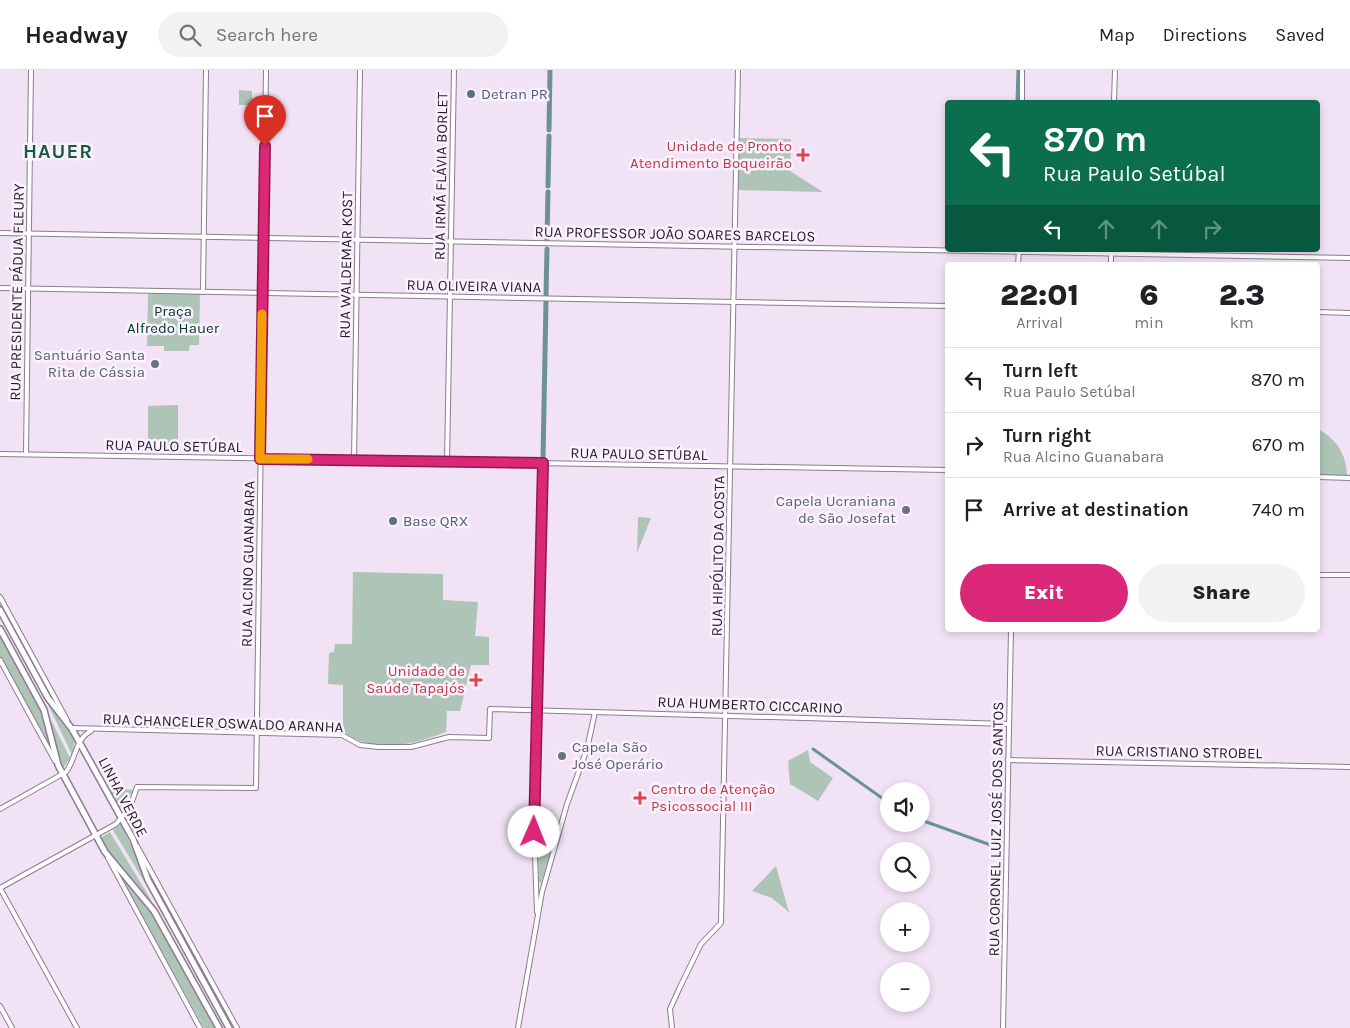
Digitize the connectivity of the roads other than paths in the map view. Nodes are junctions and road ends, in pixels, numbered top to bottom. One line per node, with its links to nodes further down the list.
1 (31, 70): 12 (main road, RUA PRESIDENTE PÁDUA FLEURY)
2 (206, 70): 13 (main road)
3 (266, 70): 14 (main road, RUA ALCINO GUANABARA)
4 (360, 70): 15 (main road, RUA WALDEMAR KOST)
5 (454, 70): 16 (main road, RUA IRMÃ FLÁVIA BORLET)
6 (738, 70): 17 (main road, RUA HIPÓLITO DA COSTA)
7 (1022, 70): 9 (main road)
8 (1115, 70): 10 (main road)
9 (1022, 100)
10 (1114, 100)
11 (0, 233): 12 (main road, RUA PROFESSOR JOÃO SOARES BARCELOS)
12 (29, 233): 13 (main road, RUA PROFESSOR JOÃO SOARES BARCELOS); 22 (main road, RUA PRESIDENTE PÁDUA FLEURY)
13 (204, 237): 14 (main road, RUA PROFESSOR JOÃO SOARES BARCELOS); 23 (main road)
14 (263, 238): 15 (main road, RUA PROFESSOR JOÃO SOARES BARCELOS); 24 (main road, RUA ALCINO GUANABARA)
15 (357, 240): 16 (main road, RUA PROFESSOR JOÃO SOARES BARCELOS); 25 (main road, RUA WALDEMAR KOST)
16 (451, 241): 17 (main road, RUA PROFESSOR JOÃO SOARES BARCELOS); 26 (main road, RUA IRMÃ FLÁVIA BORLET)
17 (734, 247): 18 (main road, RUA PROFESSOR JOÃO SOARES BARCELOS); 27 (main road, RUA HIPÓLITO DA COSTA)
18 (945, 250)
19 (1111, 252): 20 (main road, RUA PROFESSOR JOÃO SOARES BARCELOS)
20 (1350, 258)
21 (0, 288): 22 (main road, RUA OLIVEIRA VIANA)
22 (28, 288): 23 (main road, RUA OLIVEIRA VIANA); 32 (main road, RUA PRESIDENTE PÁDUA FLEURY)
23 (203, 292): 24 (main road, RUA OLIVEIRA VIANA)
24 (263, 293): 25 (main road, RUA OLIVEIRA VIANA); 33 (main road, RUA ALCINO GUANABARA)
25 (356, 295): 26 (main road, RUA OLIVEIRA VIANA); 34 (main road, RUA WALDEMAR KOST)
26 (450, 297): 27 (main road, RUA OLIVEIRA VIANA); 35 (main road, RUA IRMÃ FLÁVIA BORLET)
27 (733, 302): 28 (main road, RUA OLIVEIRA VIANA); 37 (main road, RUA HIPÓLITO DA COSTA)
28 (945, 306)
29 (1320, 312): 30 (main road)
30 (1350, 313)
31 (0, 454): 32 (main road, RUA PAULO SETÚBAL)
32 (26, 454): 33 (main road, RUA PAULO SETÚBAL)
33 (260, 459): 34 (main road, RUA PAULO SETÚBAL); 54 (main road, RUA ALCINO GUANABARA)
34 (354, 460): 35 (main road, RUA PAULO SETÚBAL)
35 (447, 462): 36 (main road, RUA PAULO SETÚBAL)
36 (543, 463): 37 (main road, RUA PAULO SETÚBAL); 48 (main road)
37 (730, 467): 38 (main road, RUA PAULO SETÚBAL); 50 (main road, RUA HIPÓLITO DA COSTA)
38 (945, 470)
39 (1320, 477): 40 (main road)
40 (1350, 478)
41 (1320, 574): 42 (main road)
42 (1350, 575)
43 (0, 597): 52 (main road)
44 (0, 610): 52 (highway, LINHA VERDE)
45 (0, 629): 58 (highway)
46 (1011, 632): 51 (main road, RUA CORONEL LUIZ JOSÉ DOS SANTOS)
47 (0, 660): 58 (main road)
48 (537, 710): 49 (main road, RUA HUMBERTO CICCARINO); 55 (main road, RUA HUMBERTO CICCARINO); 66 (main road)
49 (595, 712): 50 (main road, RUA HUMBERTO CICCARINO); 67 (main road)
50 (726, 716): 51 (main road, RUA HUMBERTO CICCARINO); 78 (main road, RUA HIPÓLITO DA COSTA)
51 (1009, 724): 57 (main road, RUA CORONEL LUIZ JOSÉ DOS SANTOS)
52 (72, 729): 53 (main road, RUA CHANCELER OSWALDO ARANHA); 56 (highway, LINHA VERDE)
53 (95, 730): 54 (main road, RUA CHANCELER OSWALDO ARANHA); 56 (main road)
54 (256, 734): 55 (main road, RUA CHANCELER OSWALDO ARANHA); 62 (main road, RUA ALCINO GUANABARA)
55 (489, 738)
56 (79, 743): 60 (main road); 62 (highway, LINHA VERDE)
57 (1008, 760): 59 (main road, RUA CRISTIANO STROBEL); 79 (main road, RUA CORONEL LUIZ JOSÉ DOS SANTOS)
58 (58, 765): 60 (highway)
59 (1350, 767)
60 (63, 774): 61 (main road); 63 (highway)
61 (0, 809)
62 (122, 819): 63 (main road); 64 (highway, LINHA VERDE)
63 (96, 836): 65 (highway); 68 (main road)
64 (133, 838): 75 (highway, LINHA VERDE); 76 (main road)
65 (105, 852): 73 (main road); 74 (highway)
66 (536, 884): 67 (main road); 69 (main road)
67 (544, 885): 69 (main road)
68 (0, 888): 72 (main road)
69 (537, 912): 77 (main road)
70 (0, 1006): 71 (main road)
71 (12, 1028)
72 (77, 1028)
73 (200, 1028)
74 (220, 1028)
75 (229, 1028)
76 (238, 1028)
77 (518, 1028)
78 (672, 1028)
79 (1004, 1028)

